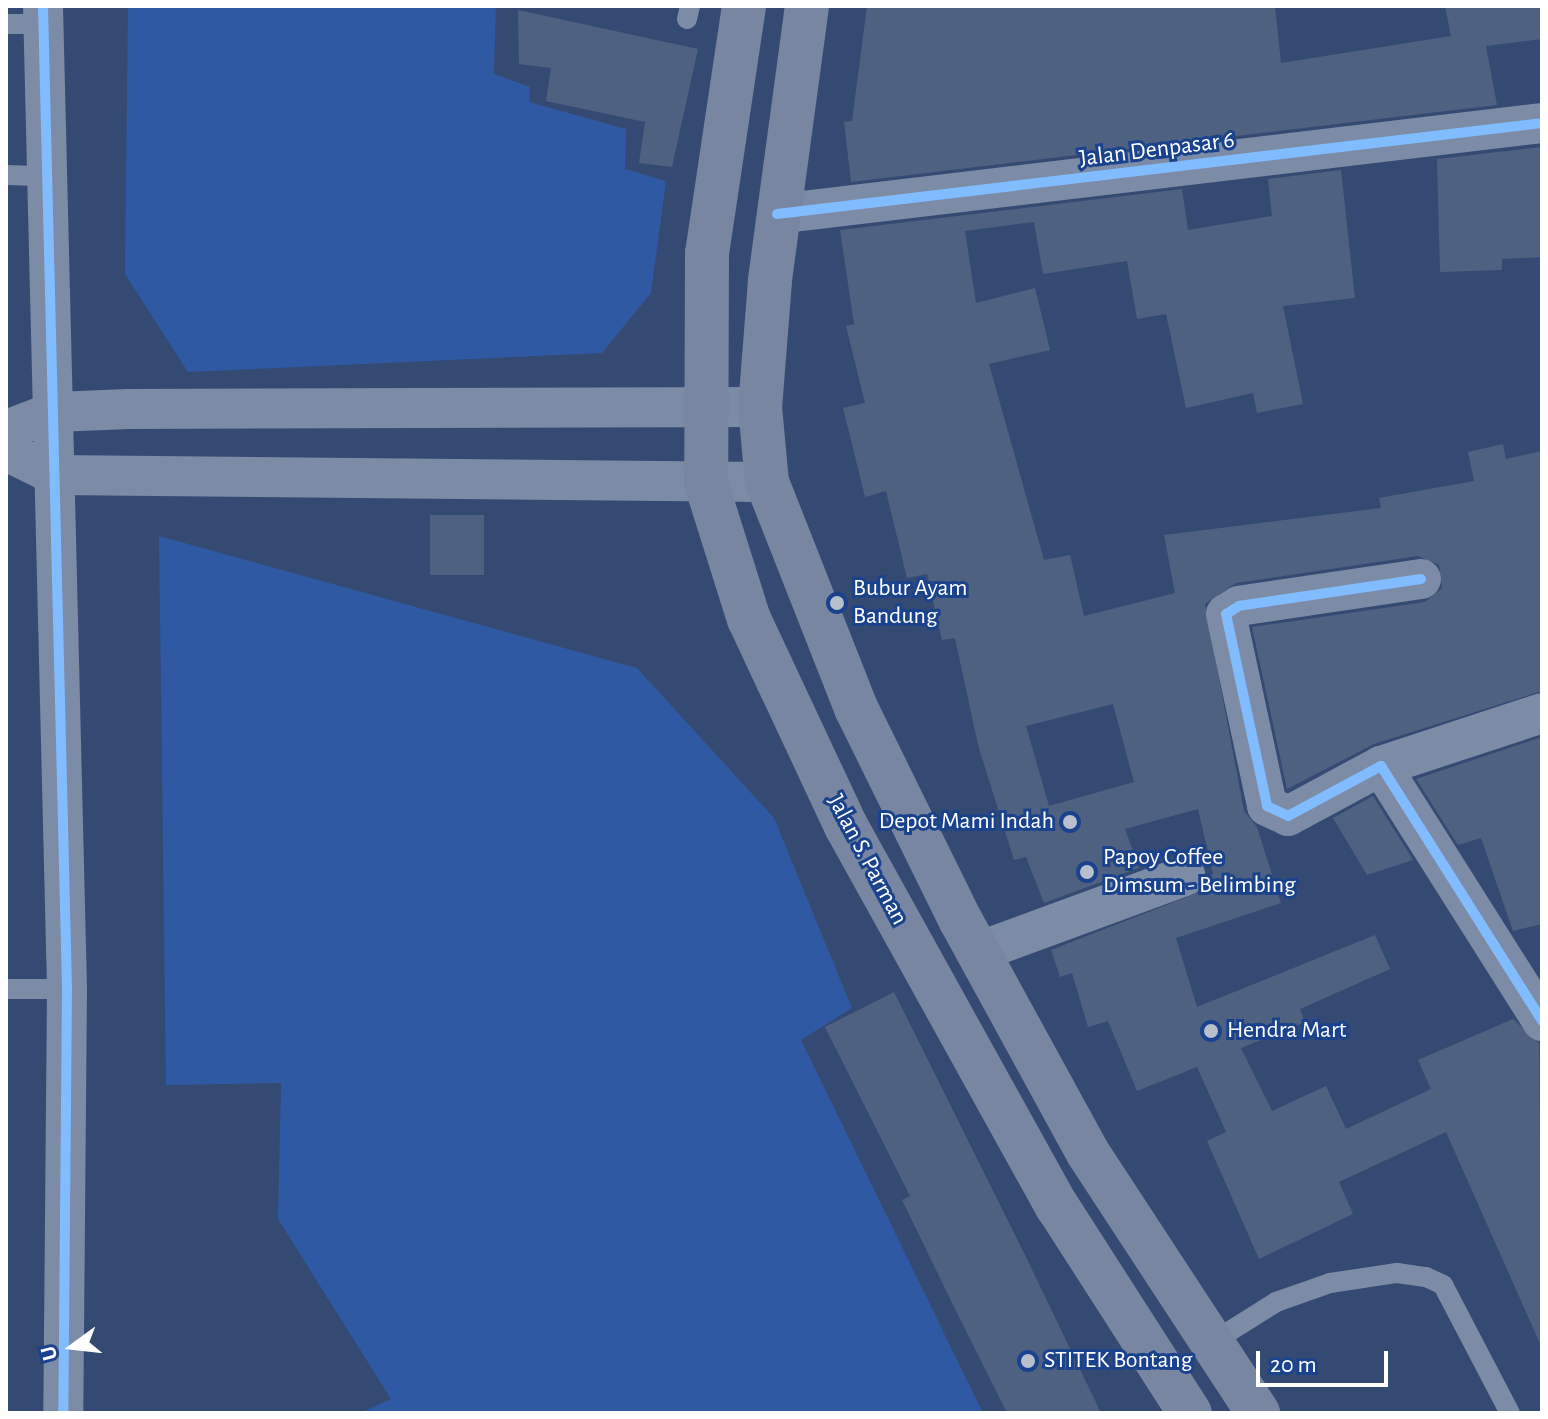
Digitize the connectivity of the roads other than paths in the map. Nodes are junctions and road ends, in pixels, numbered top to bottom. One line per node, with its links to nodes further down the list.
1 (744, 6): 8 (main road, Jalan S. Parman)
2 (807, 6): 6 (main road)
3 (30, 18): 5 (street)
4 (1542, 123): 6 (street, Jalan Denpasar 6)
5 (25, 175): 9 (street)
6 (777, 214): 7 (main road)
7 (760, 407): 8 (street); 13 (main road)
8 (703, 408): 9 (street); 14 (main road, Jalan S. Parman)
9 (54, 412): 10 (street); 12 (street)
10 (6, 430)
11 (6, 451): 12 (street)
12 (55, 475): 14 (street); 21 (street)
13 (767, 482): 14 (street); 19 (main road)
14 (706, 483): 25 (main road, Jalan S. Parman)
15 (1421, 579): 17 (street)
16 (1542, 713): 17 (street)
17 (1381, 766): 22 (street)
18 (1185, 876): 19 (street)
19 (978, 952): 23 (main road)
20 (6, 989): 21 (lane)
21 (67, 989): 24 (street)
22 (1542, 1021)
23 (1211, 1343): 26 (main road); 27 (lane)
24 (63, 1413)
25 (1190, 1413)
26 (1258, 1413)
27 (1510, 1413)

